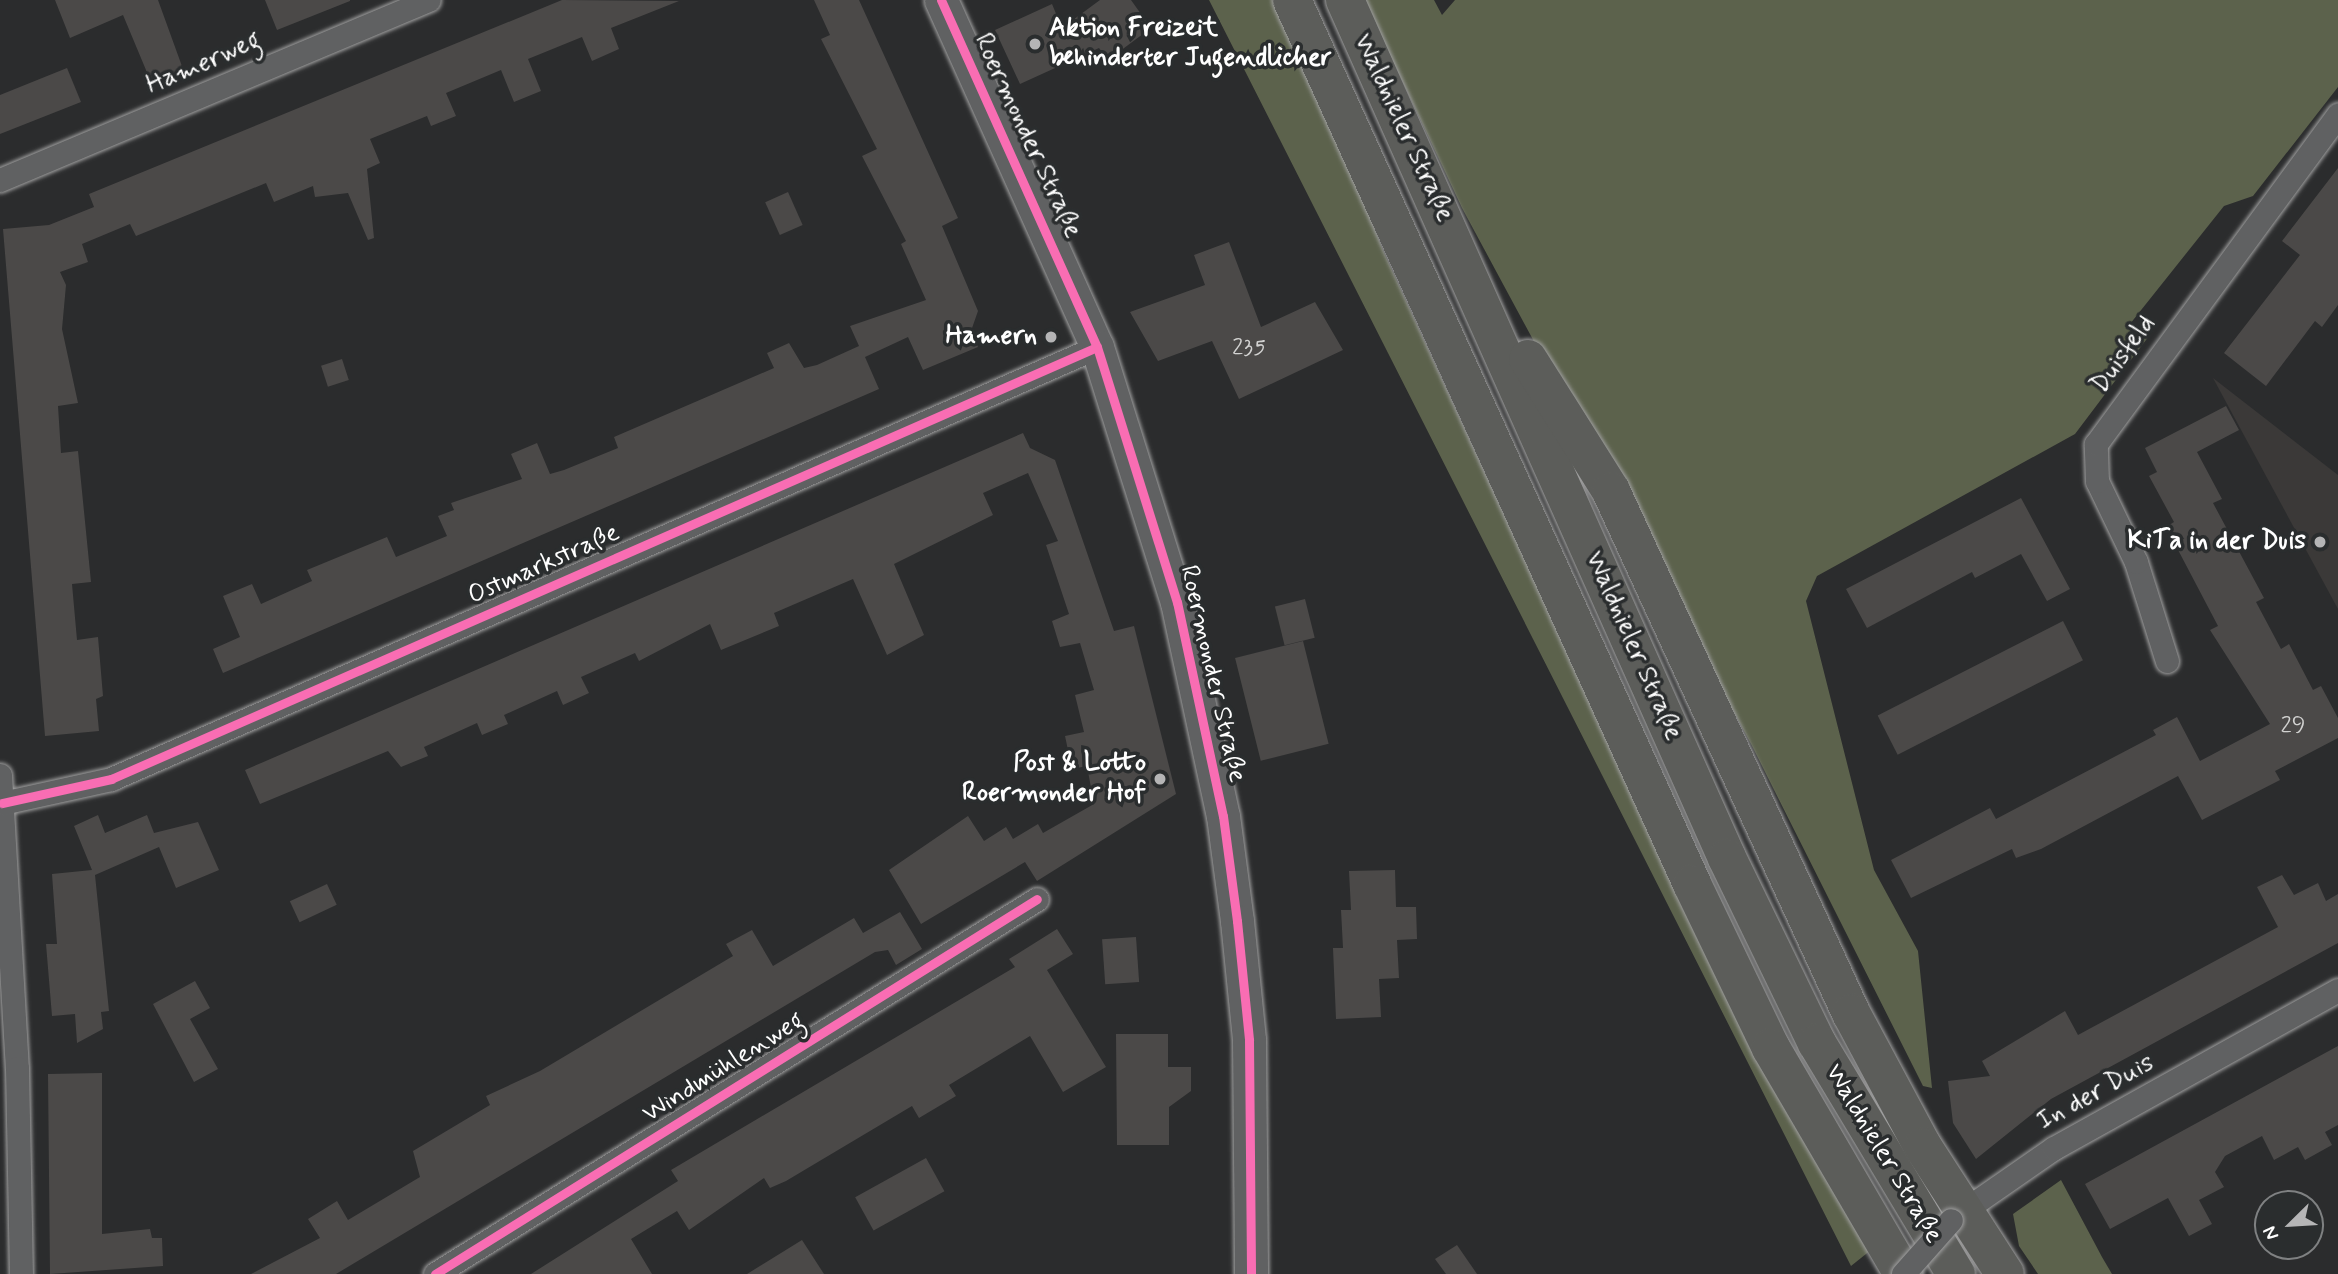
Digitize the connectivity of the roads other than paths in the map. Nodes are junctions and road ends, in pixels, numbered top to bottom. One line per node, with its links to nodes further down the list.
1 (429, 0): 6 (street, Hamerweg)
2 (941, 0): 8 (main road, Roermonder Straße)
3 (1292, 0): 19 (highway, Waldnieler Straße)
4 (1345, 0): 7 (highway, Waldnieler Straße)
5 (2338, 114): 9 (street, Duisfeld)
6 (0, 180)
7 (1458, 248): 14 (highway); 20 (highway, Waldnieler Straße)
8 (1097, 347): 11 (street, Ostmarkstraße); 18 (main road, Roermonder Straße)
9 (2167, 661)
10 (0, 775): 11 (street)
11 (2, 803): 16 (street)
12 (1037, 899): 17 (street, Windmühlenweg)
13 (2338, 990): 14 (street, In der Duis)
14 (1957, 1215): 19 (street, In der Duis, bridge); 21 (highway)
15 (0, 1271): 16 (street)
16 (19, 1274)
17 (435, 1274)
18 (1251, 1274)
19 (1903, 1274)
20 (1956, 1274)
21 (2005, 1274)

